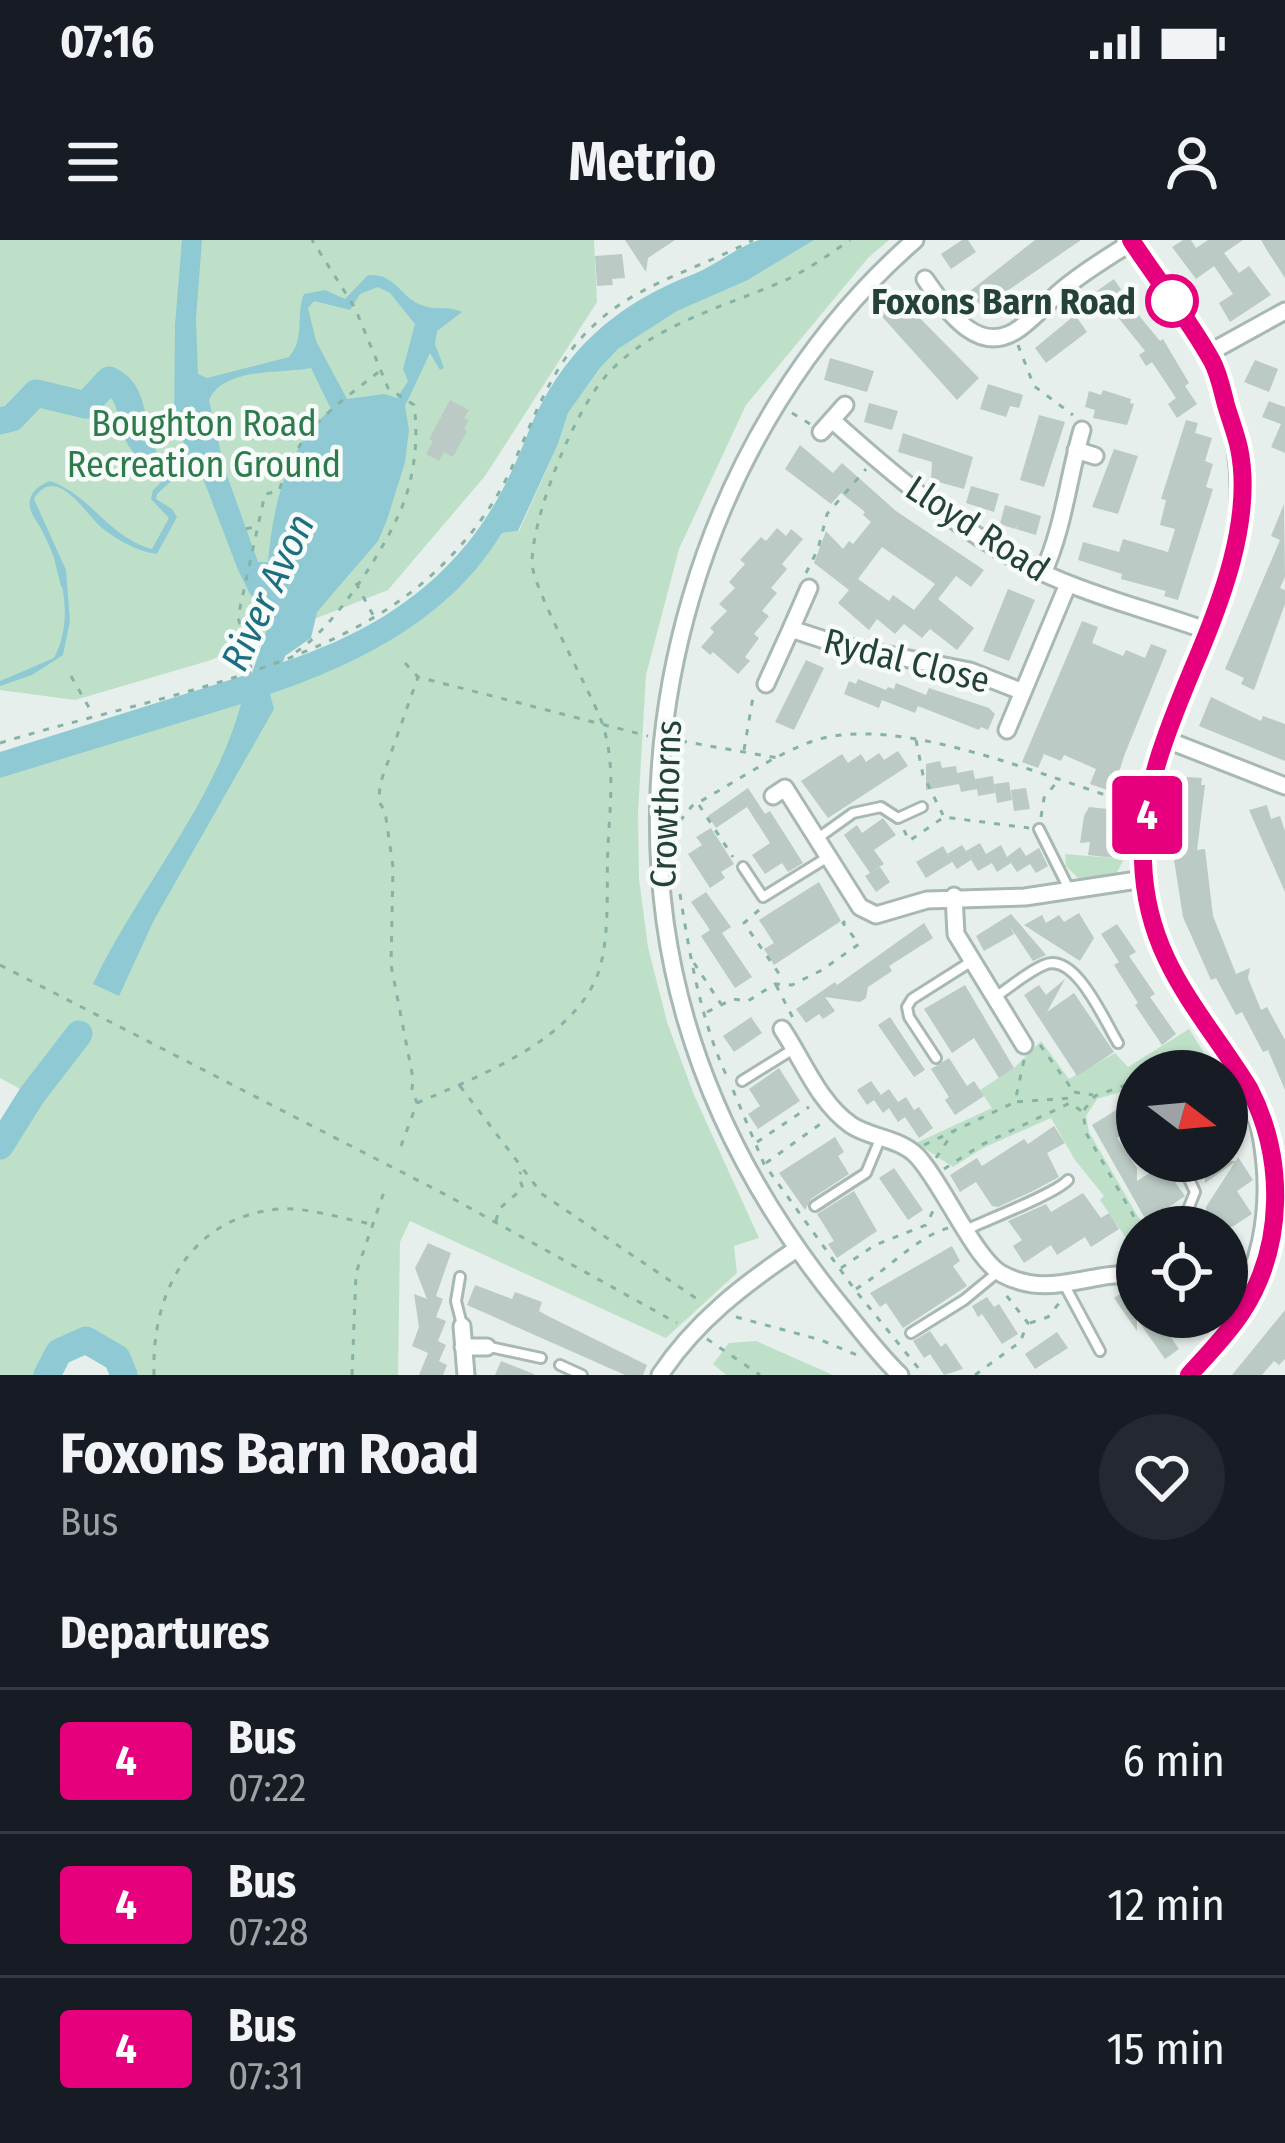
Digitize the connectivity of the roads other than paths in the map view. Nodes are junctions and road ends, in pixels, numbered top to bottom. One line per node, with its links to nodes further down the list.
1 (915, 240): 44 (street, Crowthorns)
2 (1131, 241): 5 (street); 7 (street)
3 (926, 279): 5 (street)
4 (950, 283): 5 (street)
5 (936, 295)
6 (1285, 310): 7 (street)
7 (1207, 353): 16 (street)
8 (845, 405): 12 (street, Lloyd Road)
9 (1082, 430): 10 (street)
10 (1076, 450): 11 (street); 12 (street)
11 (1095, 456)
12 (1043, 573): 13 (street, Lloyd Road)
13 (1068, 584): 16 (street, Lloyd Road); 18 (street, Rydal Close)
14 (809, 588): 15 (street, Rydal Close)
15 (791, 629): 17 (street, Rydal Close); 18 (street, Rydal Close)
16 (1208, 631): 20 (street)
17 (766, 684)
18 (1022, 692): 19 (street, Rydal Close)
19 (1007, 730)
20 (1162, 739): 21 (street); 28 (street)
21 (1285, 786)
22 (772, 796): 25 (street)
23 (922, 807): 25 (lane)
24 (1039, 829): 29 (lane)
25 (818, 838): 26 (street)
26 (829, 857): 27 (lane); 30 (street)
27 (743, 867)
28 (1144, 879): 29 (street); 40 (street)
29 (1070, 891): 30 (street)
30 (954, 896): 31 (street)
31 (972, 961): 32 (street); 37 (lane)
32 (995, 998): 34 (lane); 35 (street)
33 (782, 1029): 36 (street)
34 (1118, 1043)
35 (1024, 1045)
36 (795, 1048): 38 (lane); 39 (street)
37 (936, 1058)
38 (742, 1082)
39 (881, 1137): 42 (lane); 43 (street)
40 (1281, 1170): 49 (street)
41 (1068, 1180): 43 (lane)
42 (814, 1207)
43 (966, 1226): 45 (street)
44 (795, 1250): 58 (street, Crowthorns); 61 (street)
45 (995, 1274): 48 (street); 51 (lane)
46 (460, 1277): 50 (lane)
47 (1116, 1279): 48 (street)
48 (1067, 1288): 55 (lane)
49 (1248, 1297)
50 (462, 1327): 53 (street)
51 (911, 1333)
52 (1222, 1338): 62 (street)
53 (463, 1347): 54 (street); 59 (street)
54 (487, 1347): 56 (lane)
55 (1100, 1351)
56 (541, 1358)
57 (560, 1365): 60 (lane)
58 (897, 1372)
59 (466, 1375)
60 (583, 1375)
61 (660, 1375)
62 (1190, 1375)

